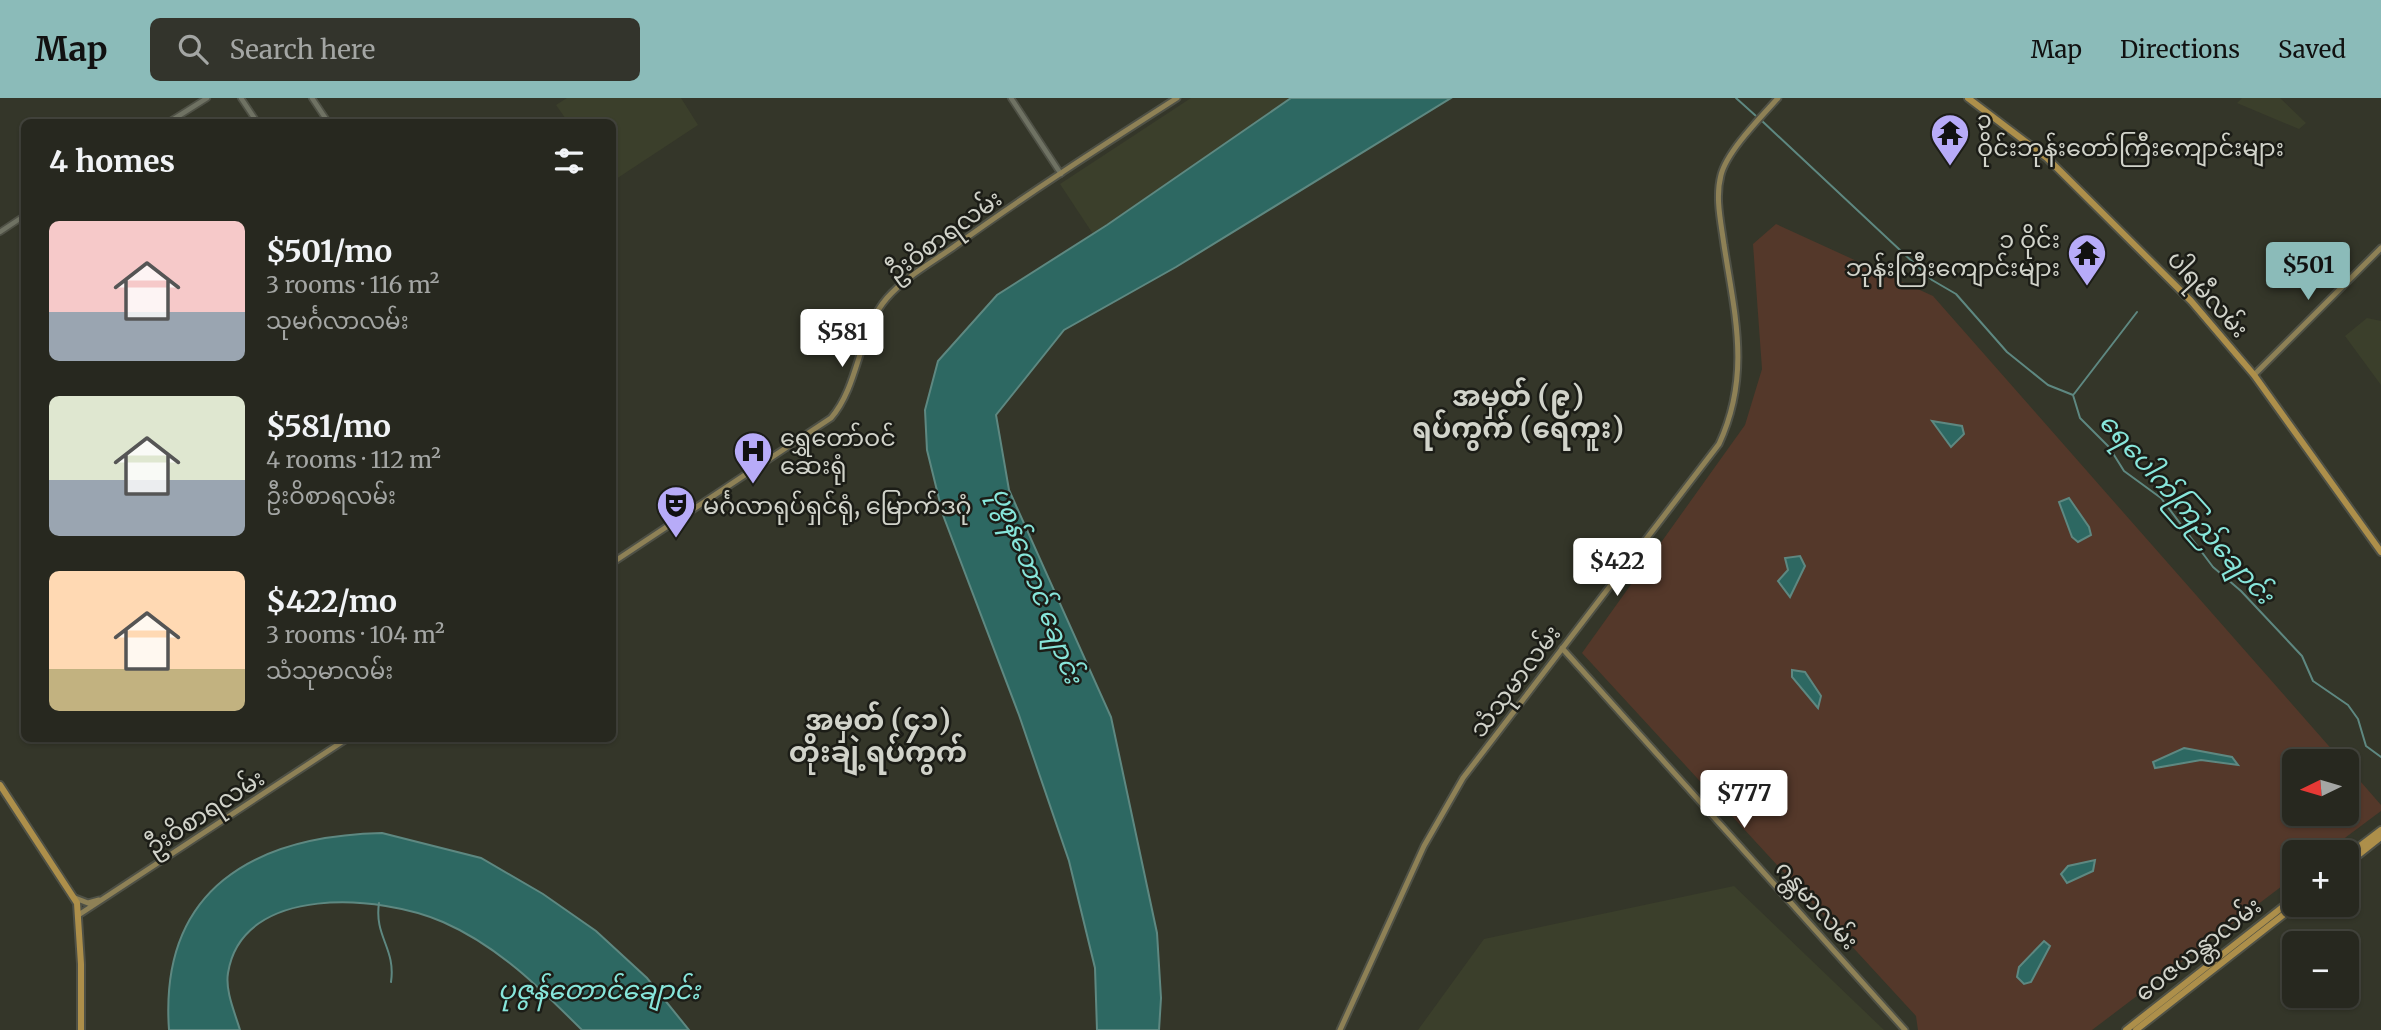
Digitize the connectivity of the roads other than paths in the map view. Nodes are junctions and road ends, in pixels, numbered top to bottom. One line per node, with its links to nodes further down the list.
1 (207, 98): 8 (street)
2 (241, 98): 9 (street)
3 (312, 98): 10 (street)
4 (1011, 98): 11 (street)
5 (1177, 98): 11 (main road, ဦးဝိစာရလမ်း)
6 (1778, 98): 18 (main road, သံသုမာလမ်း)
7 (1968, 98): 15 (main road, ပါရမီလမ်း)
8 (174, 119)
9 (255, 119)
10 (326, 119)
11 (1060, 174): 17 (main road, ဦးဝိစာရလမ်း)
12 (21, 218): 13 (street)
13 (0, 232)
14 (2381, 248): 15 (main road)
15 (2254, 375): 16 (main road, ပါရမီလမ်း)
16 (2381, 552)
17 (616, 559)
18 (1562, 648): 31 (main road, သံသုမာလမ်း); 32 (main road, ဂန္တမာလမ်း)
19 (342, 742): 26 (main road, ဦးဝိစာရလမ်း)
20 (0, 785): 25 (main road)
21 (2381, 830): 23 (main road)
22 (2381, 837): 24 (main road)
23 (2359, 847)
24 (2359, 854)
25 (73, 897): 26 (main road); 28 (main road)
26 (105, 898): 28 (main road, ဦးဝိစာရလမ်း)
27 (2282, 907): 33 (main road, ဝေဇယန္တာလမ်း)
28 (80, 914): 30 (main road)
29 (2282, 916): 34 (main road, ဝေဇယန္တာလမ်း)
30 (81, 1030)
31 (1340, 1030)
32 (1905, 1030)
33 (2126, 1030)
34 (2136, 1030)

